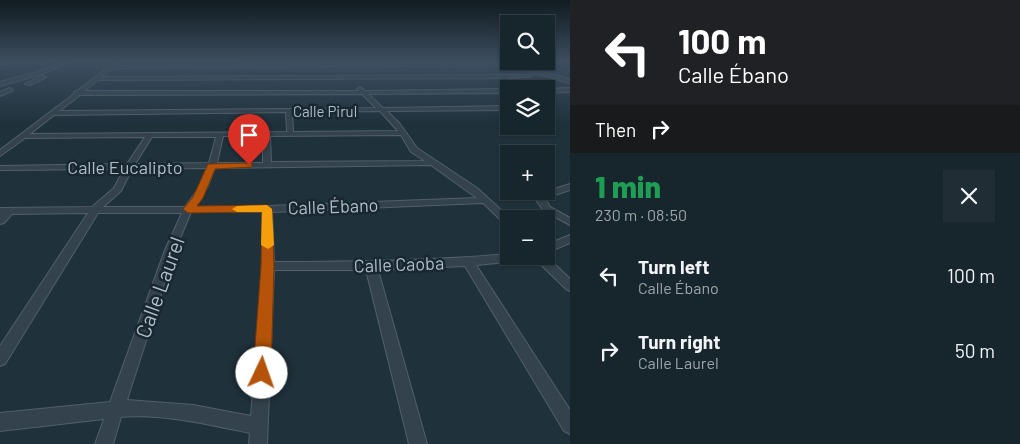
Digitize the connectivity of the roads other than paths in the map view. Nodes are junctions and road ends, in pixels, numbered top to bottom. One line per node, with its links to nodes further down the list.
1 (1, 83): 14 (street)
2 (31, 83): 6 (street)
3 (91, 83): 12 (street)
4 (229, 83): 13 (street)
5 (354, 83): 8 (street)
6 (28, 84)
7 (570, 90): 10 (street)
8 (362, 91): 11 (street); 13 (street); 20 (street)
9 (500, 91): 11 (street)
10 (555, 91)
11 (441, 92): 15 (street)
12 (76, 93): 13 (street); 21 (street)
13 (225, 93)
14 (0, 94)
15 (446, 98)
16 (452, 104): 18 (street)
17 (500, 108): 18 (street, Calle Pirul)
18 (458, 109): 20 (street, Calle Pirul)
19 (289, 111): 20 (street, Calle Pirul); 21 (street, Calle Pirul); 25 (street)
20 (384, 111): 22 (street)
21 (51, 113): 27 (street)
22 (402, 133): 25 (street); 29 (street)
23 (220, 134): 24 (street); 26 (street); 31 (street, Calle Laurel)
24 (266, 134): 25 (street); 30 (street)
25 (290, 134)
26 (150, 135): 27 (street); 32 (street)
27 (22, 136): 28 (street)
28 (0, 154)
29 (430, 162): 30 (street, Calle Eucalipto); 35 (street)
30 (267, 165): 31 (street, Calle Eucalipto)
31 (212, 166): 32 (street, Calle Eucalipto); 37 (street, Calle Laurel)
32 (129, 167): 33 (street, Calle Eucalipto); 36 (street)
33 (0, 168)
34 (570, 187): 42 (street)
35 (486, 200): 38 (street, Calle Ébano); 40 (street)
36 (96, 209): 37 (street, Calle Ébano); 39 (street, Calle Ébano); 51 (street)
37 (188, 209): 38 (street, Calle Ébano); 52 (street, Calle Laurel)
38 (267, 209): 48 (street)
39 (5, 211): 41 (street)
40 (500, 213)
41 (0, 221)
42 (570, 222)
43 (570, 239): 44 (street)
44 (555, 246)
45 (500, 259): 46 (street, Calle Caoba)
46 (468, 262): 49 (street, Calle Caoba); 54 (street)
47 (548, 265): 50 (street)
48 (268, 266): 49 (street, Calle Caoba); 55 (street)
49 (371, 266): 58 (street)
50 (570, 286)
51 (2, 352)
52 (117, 408): 53 (street); 55 (street); 56 (street, Calle Laurel)
53 (0, 422)
54 (570, 425)
55 (259, 426): 57 (street)
56 (104, 444)
57 (258, 444)
58 (418, 444)

